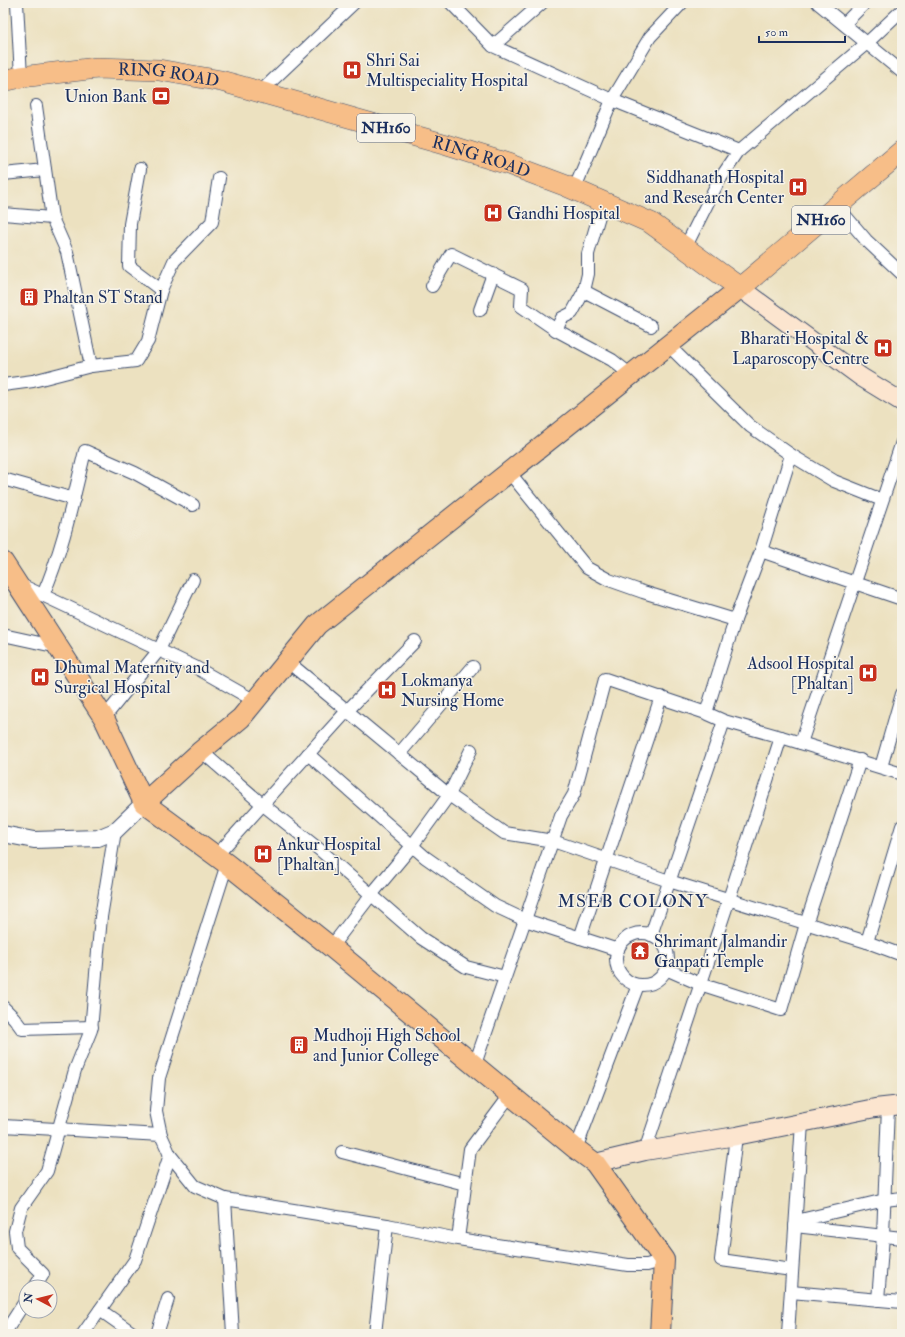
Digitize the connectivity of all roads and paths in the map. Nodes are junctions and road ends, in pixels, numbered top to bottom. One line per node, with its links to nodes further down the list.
1 (17, 3): 13 (street)
2 (354, 3): 14 (street)
3 (451, 3): 11 (street)
4 (542, 3): 11 (street)
5 (682, 3): 15 (street)
6 (818, 3): 9 (street)
7 (865, 3): 9 (street)
8 (902, 10): 10 (street)
9 (844, 24): 10 (street)
10 (868, 43): 12 (street); 17 (street)
11 (493, 46): 15 (street)
12 (902, 72)
13 (12, 79): 14 (highway, RING ROAD / NH160)
14 (260, 92): 23 (highway, RING ROAD / NH160)
15 (612, 100): 17 (street); 23 (street)
16 (36, 106): 20 (street)
17 (739, 151): 28 (street)
18 (902, 152): 25 (highway, NH160)
19 (140, 169): 33 (street)
20 (46, 170): 21 (street); 27 (street)
21 (3, 174)
22 (219, 178): 33 (street)
23 (574, 190): 24 (highway, RING ROAD / NH160)
24 (602, 202): 28 (highway, RING ROAD / NH160); 34 (street)
25 (838, 206): 29 (street); 32 (highway, NH160)
26 (3, 214): 27 (street)
27 (52, 218): 39 (street)
28 (686, 248): 32 (highway, RING ROAD / NH160)
29 (902, 272)
30 (493, 274): 31 (street); 35 (street); 37 (street)
31 (432, 286)
32 (740, 288): 38 (main road); 42 (main road, RING ROAD)
33 (161, 290): 39 (street)
34 (584, 291): 36 (street); 37 (street)
35 (480, 310)
36 (651, 326)
37 (556, 330): 40 (street)
38 (668, 345): 40 (main road); 44 (street)
39 (91, 366): 41 (street)
40 (631, 375): 45 (main road)
41 (3, 385)
42 (902, 402)
43 (902, 442): 48 (street)
44 (791, 455): 48 (street); 50 (street)
45 (509, 472): 57 (street); 62 (main road)
46 (3, 479): 47 (street)
47 (74, 499): 49 (street); 55 (street)
48 (882, 500): 54 (street)
49 (192, 505)
50 (761, 551): 54 (street); 57 (street)
51 (3, 562): 53 (main road)
52 (193, 580): 61 (street)
53 (16, 583): 55 (street); 60 (main road)
54 (855, 584): 56 (street); 72 (street)
55 (43, 595): 61 (street)
56 (902, 599)
57 (735, 620): 68 (street)
58 (3, 634): 60 (street)
59 (415, 641): 67 (street)
60 (58, 647): 69 (main road)
61 (159, 650): 66 (street); 69 (street)
62 (287, 661): 66 (main road); 67 (street)
63 (473, 668): 76 (street)
64 (902, 694): 78 (street)
65 (661, 697): 68 (street); 86 (street); 89 (street)
66 (255, 701): 74 (main road)
67 (347, 711): 75 (street); 76 (street)
68 (706, 713): 70 (street)
69 (104, 718): 81 (main road)
70 (724, 721): 71 (street); 90 (street)
71 (781, 737): 72 (street); 92 (street)
72 (801, 743): 77 (street)
73 (471, 750): 80 (street)
74 (200, 751): 81 (main road); 82 (street)
75 (308, 754): 82 (street); 87 (street)
76 (399, 754): 80 (street)
77 (860, 760): 78 (street); 94 (street)
78 (881, 767): 79 (street)
79 (902, 774)
80 (449, 795): 86 (street); 87 (street)
81 (144, 803): 84 (street); 88 (main road)
82 (262, 804): 88 (street); 91 (street)
83 (902, 826): 97 (street)
84 (115, 831): 85 (street); 106 (street)
85 (3, 834)
86 (553, 841): 89 (street); 93 (street)
87 (412, 846): 91 (street); 93 (street)
88 (221, 860): 98 (main road); 113 (street)
89 (606, 860): 90 (street); 96 (street)
90 (669, 881): 92 (street); 95 (street)
91 (371, 895): 98 (street); 102 (street)
92 (729, 899): 94 (street); 103 (street)
93 (525, 920): 96 (street); 102 (street)
94 (806, 924): 97 (street); 103 (street)
95 (651, 935): 99 (street); 101 (street)
96 (580, 938): 99 (street)
97 (867, 942): 100 (street)
98 (331, 947): 107 (main road)
99 (618, 950): 104 (street)
100 (902, 955)
101 (666, 969): 103 (street); 104 (street)
102 (505, 977): 107 (street)
103 (700, 984): 116 (street)
104 (638, 985): 115 (street)
105 (3, 1007): 106 (street)
106 (92, 1027): 112 (street)
107 (474, 1064): 108 (main road)
108 (511, 1094): 115 (main road); 120 (street)
109 (895, 1106): 110 (main road); 123 (street)
110 (802, 1123): 114 (main road); 124 (street)
111 (3, 1126): 112 (street)
112 (59, 1129): 113 (street); 131 (street)
113 (161, 1135): 118 (street)
114 (736, 1136): 116 (main road); 130 (street)
115 (576, 1149): 119 (main road)
116 (645, 1151): 119 (main road)
117 (342, 1152): 120 (street)
118 (170, 1155): 122 (street); 136 (street)
119 (596, 1163): 129 (main road)
120 (465, 1184): 128 (street)
121 (902, 1198): 123 (street)
122 (225, 1199): 125 (street); 142 (street)
123 (885, 1200): 124 (street); 126 (street)
124 (796, 1223): 126 (street); 130 (street)
125 (386, 1225): 128 (street); 143 (street)
126 (883, 1236): 127 (street); 134 (street)
127 (902, 1238)
128 (458, 1239): 129 (street)
129 (664, 1260): 144 (main road)
130 (792, 1270): 132 (street)
131 (40, 1279)
132 (791, 1292): 134 (street); 145 (street)
133 (168, 1299): 141 (street)
134 (878, 1300): 135 (street)
135 (902, 1302)
136 (100, 1310): 139 (street); 140 (street)
137 (18, 1313): 138 (street)
138 (6, 1333)
139 (83, 1334)
140 (134, 1334)
141 (157, 1334)
142 (233, 1334)
143 (375, 1334)
144 (660, 1334)
145 (788, 1334)

